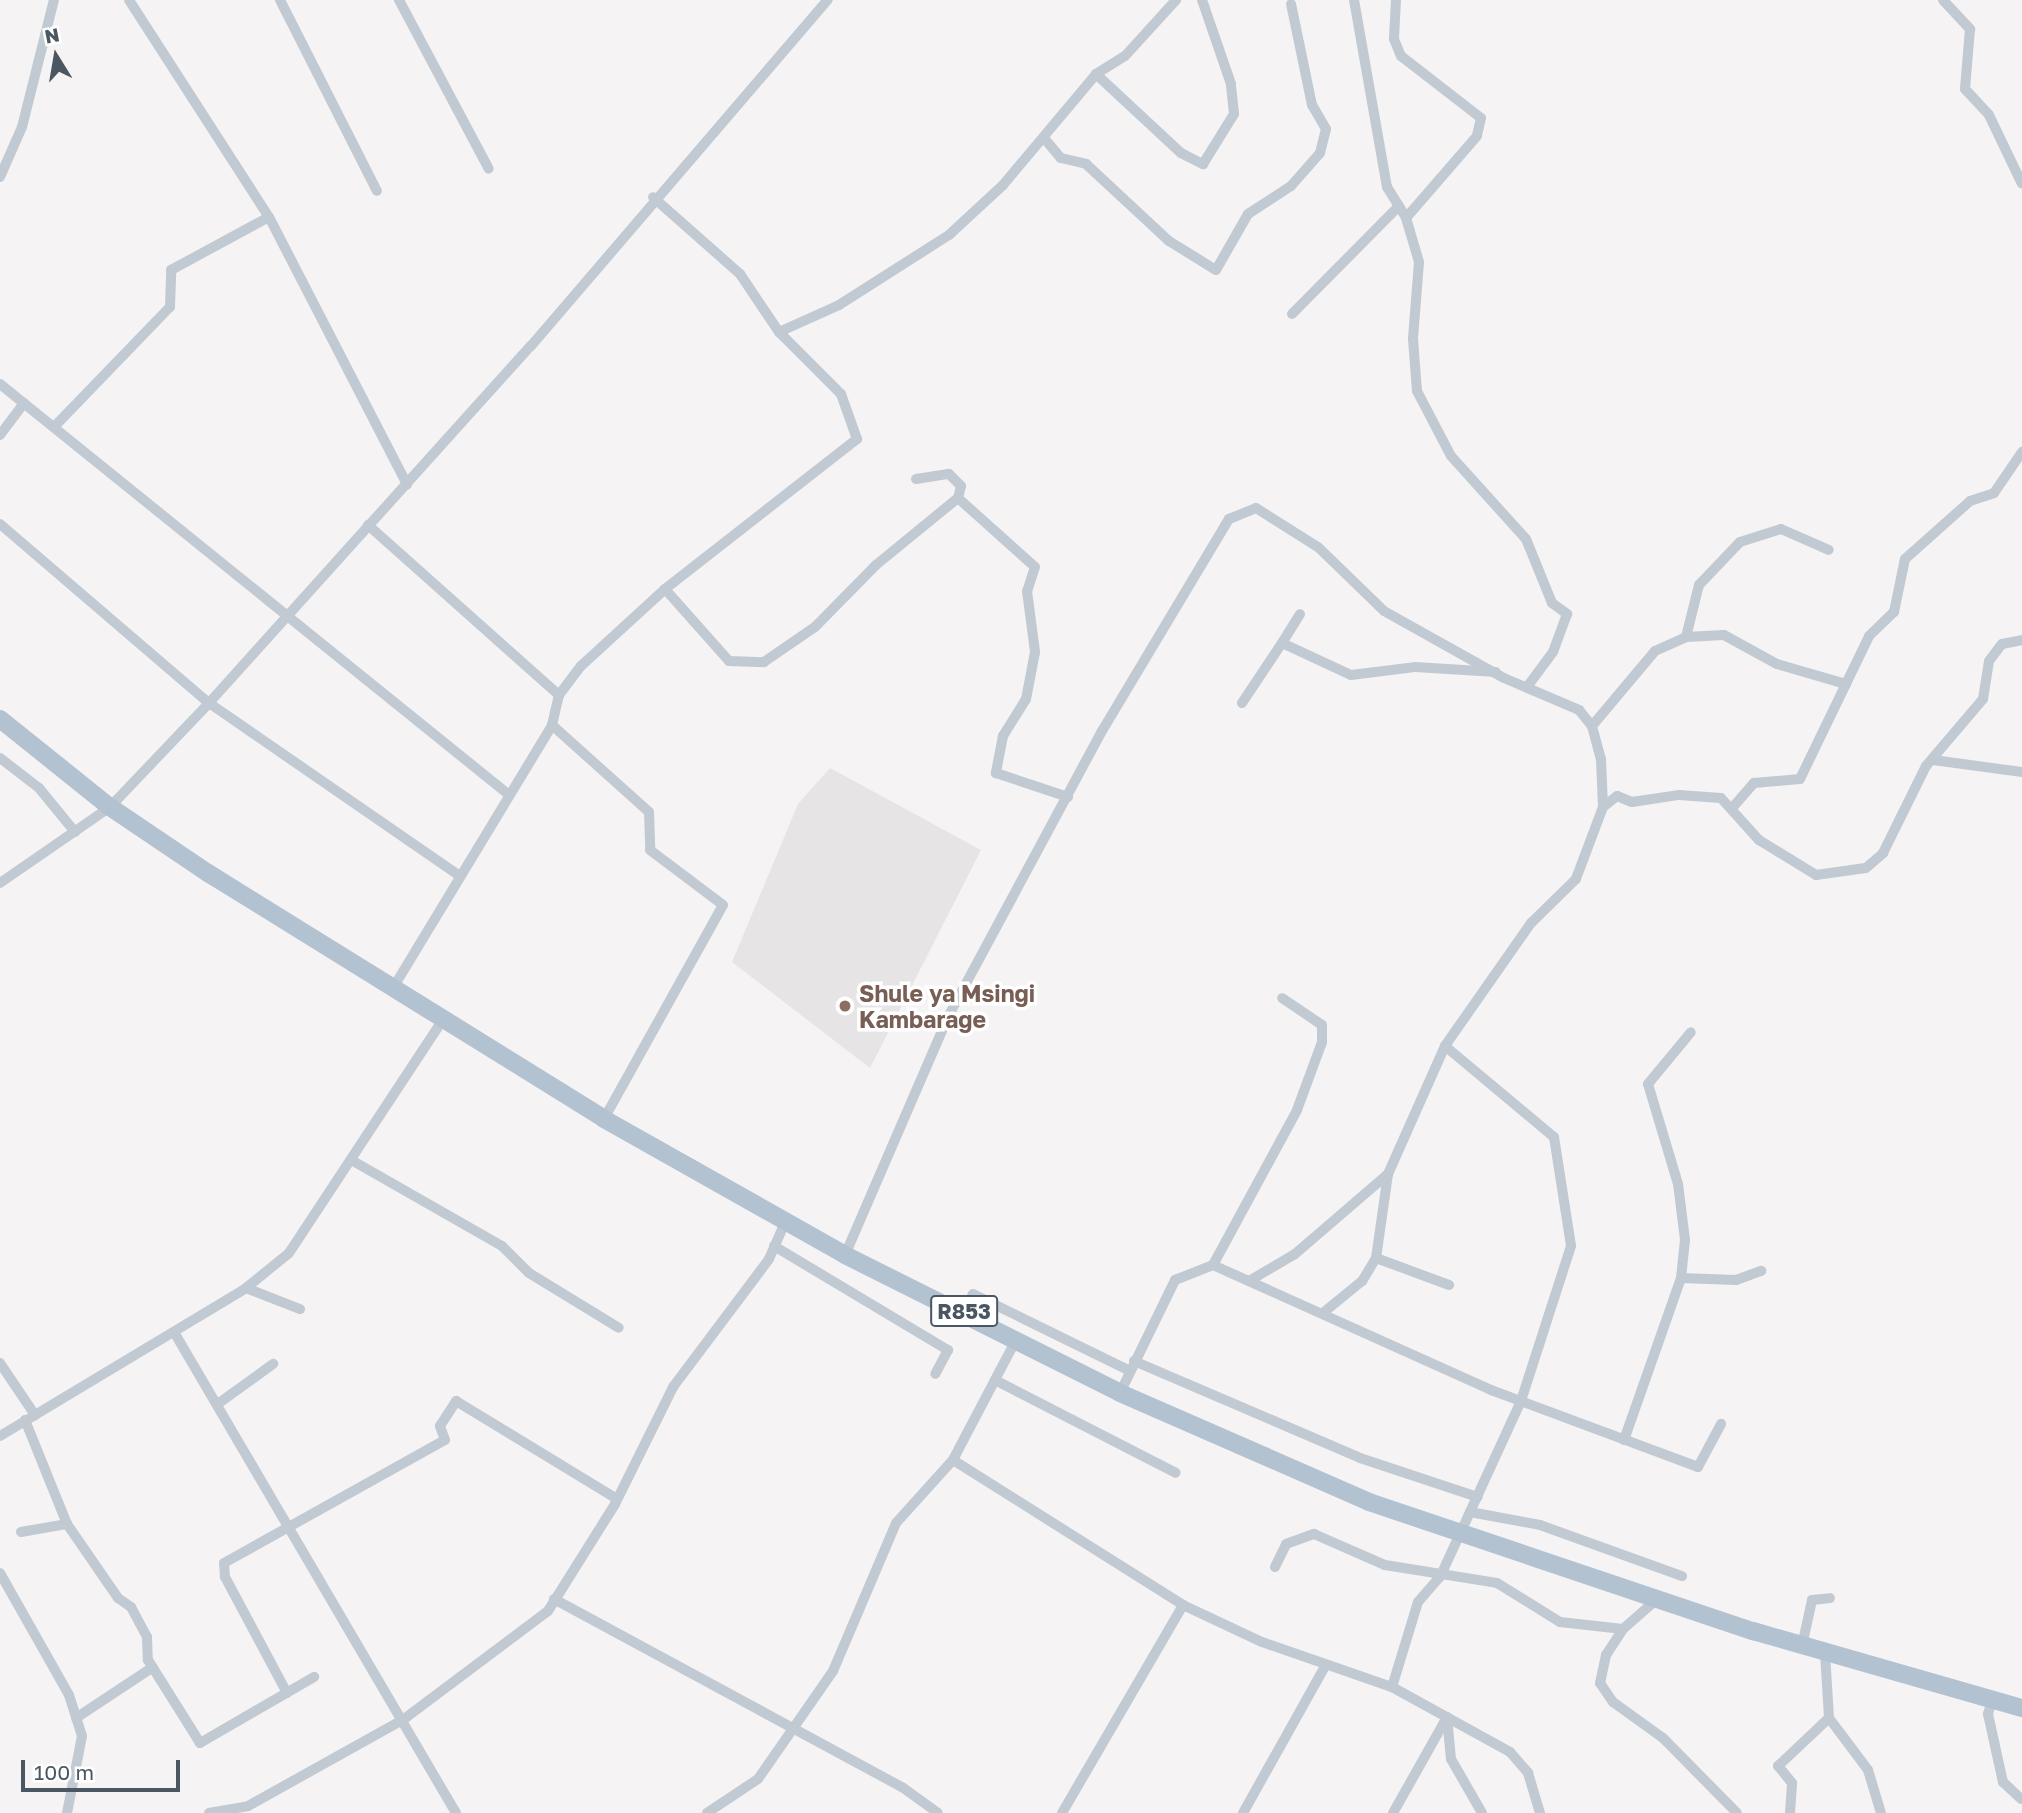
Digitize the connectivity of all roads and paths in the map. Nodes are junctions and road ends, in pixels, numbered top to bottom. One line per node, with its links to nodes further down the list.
1 (54, 0): 15 (street)
2 (128, 0): 20 (street)
3 (279, 0): 17 (street)
4 (399, 0): 14 (street)
5 (828, 0): 18 (street)
6 (1175, 0): 12 (street)
7 (1202, 0): 12 (street)
8 (1354, 0): 19 (street)
9 (1396, 0): 21 (street)
10 (1943, 0): 16 (street)
11 (1291, 4): 13 (street)
12 (1097, 74): 13 (street)
13 (1044, 138): 23 (street)
14 (489, 169)
15 (0, 177)
16 (2022, 184)
17 (377, 191)
18 (653, 197): 23 (street); 30 (street)
19 (1399, 206): 21 (street); 22 (street)
20 (269, 217): 26 (street); 30 (street)
21 (1406, 218): 43 (street)
22 (1292, 314)
23 (779, 332): 35 (street)
24 (0, 384): 25 (street)
25 (24, 402): 26 (street); 27 (street)
26 (54, 427): 37 (street)
27 (0, 435)
28 (2022, 452): 42 (street)
29 (916, 479): 31 (street)
30 (407, 484): 33 (street)
31 (958, 498): 35 (street); 54 (street)
32 (0, 524): 45 (street)
33 (368, 525): 37 (street); 44 (street)
34 (1829, 550): 38 (street)
35 (665, 589): 44 (street)
36 (1300, 614): 40 (street)
37 (286, 616): 45 (street); 53 (street)
38 (1686, 637): 42 (street); 49 (street)
39 (2022, 640): 51 (street)
40 (1282, 643): 41 (street); 46 (street)
41 (1496, 672): 43 (street); 54 (street)
42 (1846, 684): 57 (street)
43 (1527, 687): 49 (street)
44 (559, 695): 48 (street)
45 (209, 703): 55 (street); 59 (street)
46 (1242, 703)
47 (0, 719): 55 (main road, R853)
48 (552, 725): 53 (street); 66 (street)
49 (1592, 726): 56 (street)
50 (0, 758): 58 (street)
51 (1933, 760): 52 (street); 57 (street)
52 (2022, 772)
53 (508, 794): 59 (street)
54 (1068, 797): 71 (street)
55 (110, 807): 58 (street); 61 (main road, R853)
56 (1603, 807): 57 (street); 65 (street)
57 (1733, 807)
58 (75, 832): 60 (street)
59 (457, 874): 61 (street)
60 (0, 883)
61 (393, 988): 63 (main road, R853)
62 (1282, 998): 73 (street)
63 (445, 1016): 66 (main road, R853); 67 (street)
64 (1691, 1032): 75 (street)
65 (1445, 1046): 68 (street); 91 (street)
66 (604, 1119): 69 (main road, R853)
67 (353, 1161): 78 (street); 82 (street)
68 (1388, 1174): 72 (street); 76 (street)
69 (787, 1218): 70 (street); 71 (main road, R853)
70 (774, 1246): 88 (street); 100 (street)
71 (845, 1255): 80 (main road, R853)
72 (1376, 1258): 77 (street); 81 (street)
73 (1213, 1265): 76 (street); 87 (street)
74 (1760, 1271): 75 (street)
75 (1681, 1278): 96 (street)
76 (1249, 1281): 81 (street)
77 (1449, 1285)
78 (246, 1288): 79 (street); 83 (street)
79 (300, 1309)
80 (964, 1311): 84 (main road, R853); 87 (street)
81 (1323, 1313): 91 (street)
82 (619, 1328)
83 (174, 1332): 92 (street); 93 (street)
84 (1017, 1338): 89 (street); 90 (main road, R853)
85 (0, 1363): 93 (street)
86 (273, 1364): 92 (street)
87 (1132, 1366): 90 (street); 99 (street)
88 (935, 1374)
89 (995, 1380): 97 (street); 98 (street)
90 (1120, 1393): 105 (main road, R853)
91 (1521, 1401): 96 (street); 99 (street)
92 (219, 1403): 103 (street)
93 (30, 1417): 95 (street); 102 (street)
94 (1721, 1424): 96 (street)
95 (0, 1436)
96 (1623, 1440)
97 (953, 1460): 113 (street); 128 (street)
98 (1176, 1473)
99 (1478, 1497): 101 (street)
100 (617, 1499): 103 (street); 111 (street)
101 (1470, 1512): 105 (street); 108 (street)
102 (67, 1524): 104 (street); 118 (street)
103 (289, 1528): 121 (street); 127 (street)
104 (21, 1532)
105 (1459, 1533): 109 (street); 112 (main road, R853)
106 (1275, 1567): 109 (street)
107 (0, 1573): 125 (street)
108 (1682, 1576)
109 (1440, 1577): 114 (street); 120 (street)
110 (1830, 1598): 115 (street)
111 (554, 1599): 127 (street); 128 (street)
112 (1656, 1600): 114 (street); 115 (main road, R853)
113 (1183, 1605): 117 (street); 135 (street)
114 (1623, 1629): 140 (street)
115 (1801, 1646): 116 (main road, R853)
116 (1825, 1652): 122 (main road, R853); 126 (street)
117 (1325, 1666): 120 (street); 136 (street)
118 (153, 1667): 121 (street); 125 (street)
119 (314, 1677): 121 (street)
120 (1392, 1687): 124 (street)
121 (287, 1693)
122 (1992, 1700): 123 (main road, R853); 129 (street)
123 (2022, 1708)
124 (1447, 1717): 137 (street); 138 (street); 139 (street)
125 (76, 1718): 130 (street)
126 (1829, 1718): 141 (street); 142 (street)
127 (404, 1720): 131 (street); 132 (street)
128 (793, 1729): 133 (street); 134 (street)
129 (2021, 1799)
130 (67, 1813)
131 (209, 1813)
132 (456, 1813)
133 (706, 1813)
134 (938, 1813)
135 (1062, 1813)
136 (1243, 1813)
137 (1392, 1813)
138 (1482, 1813)
139 (1540, 1813)
140 (1737, 1813)
141 (1790, 1813)
142 (1881, 1813)

